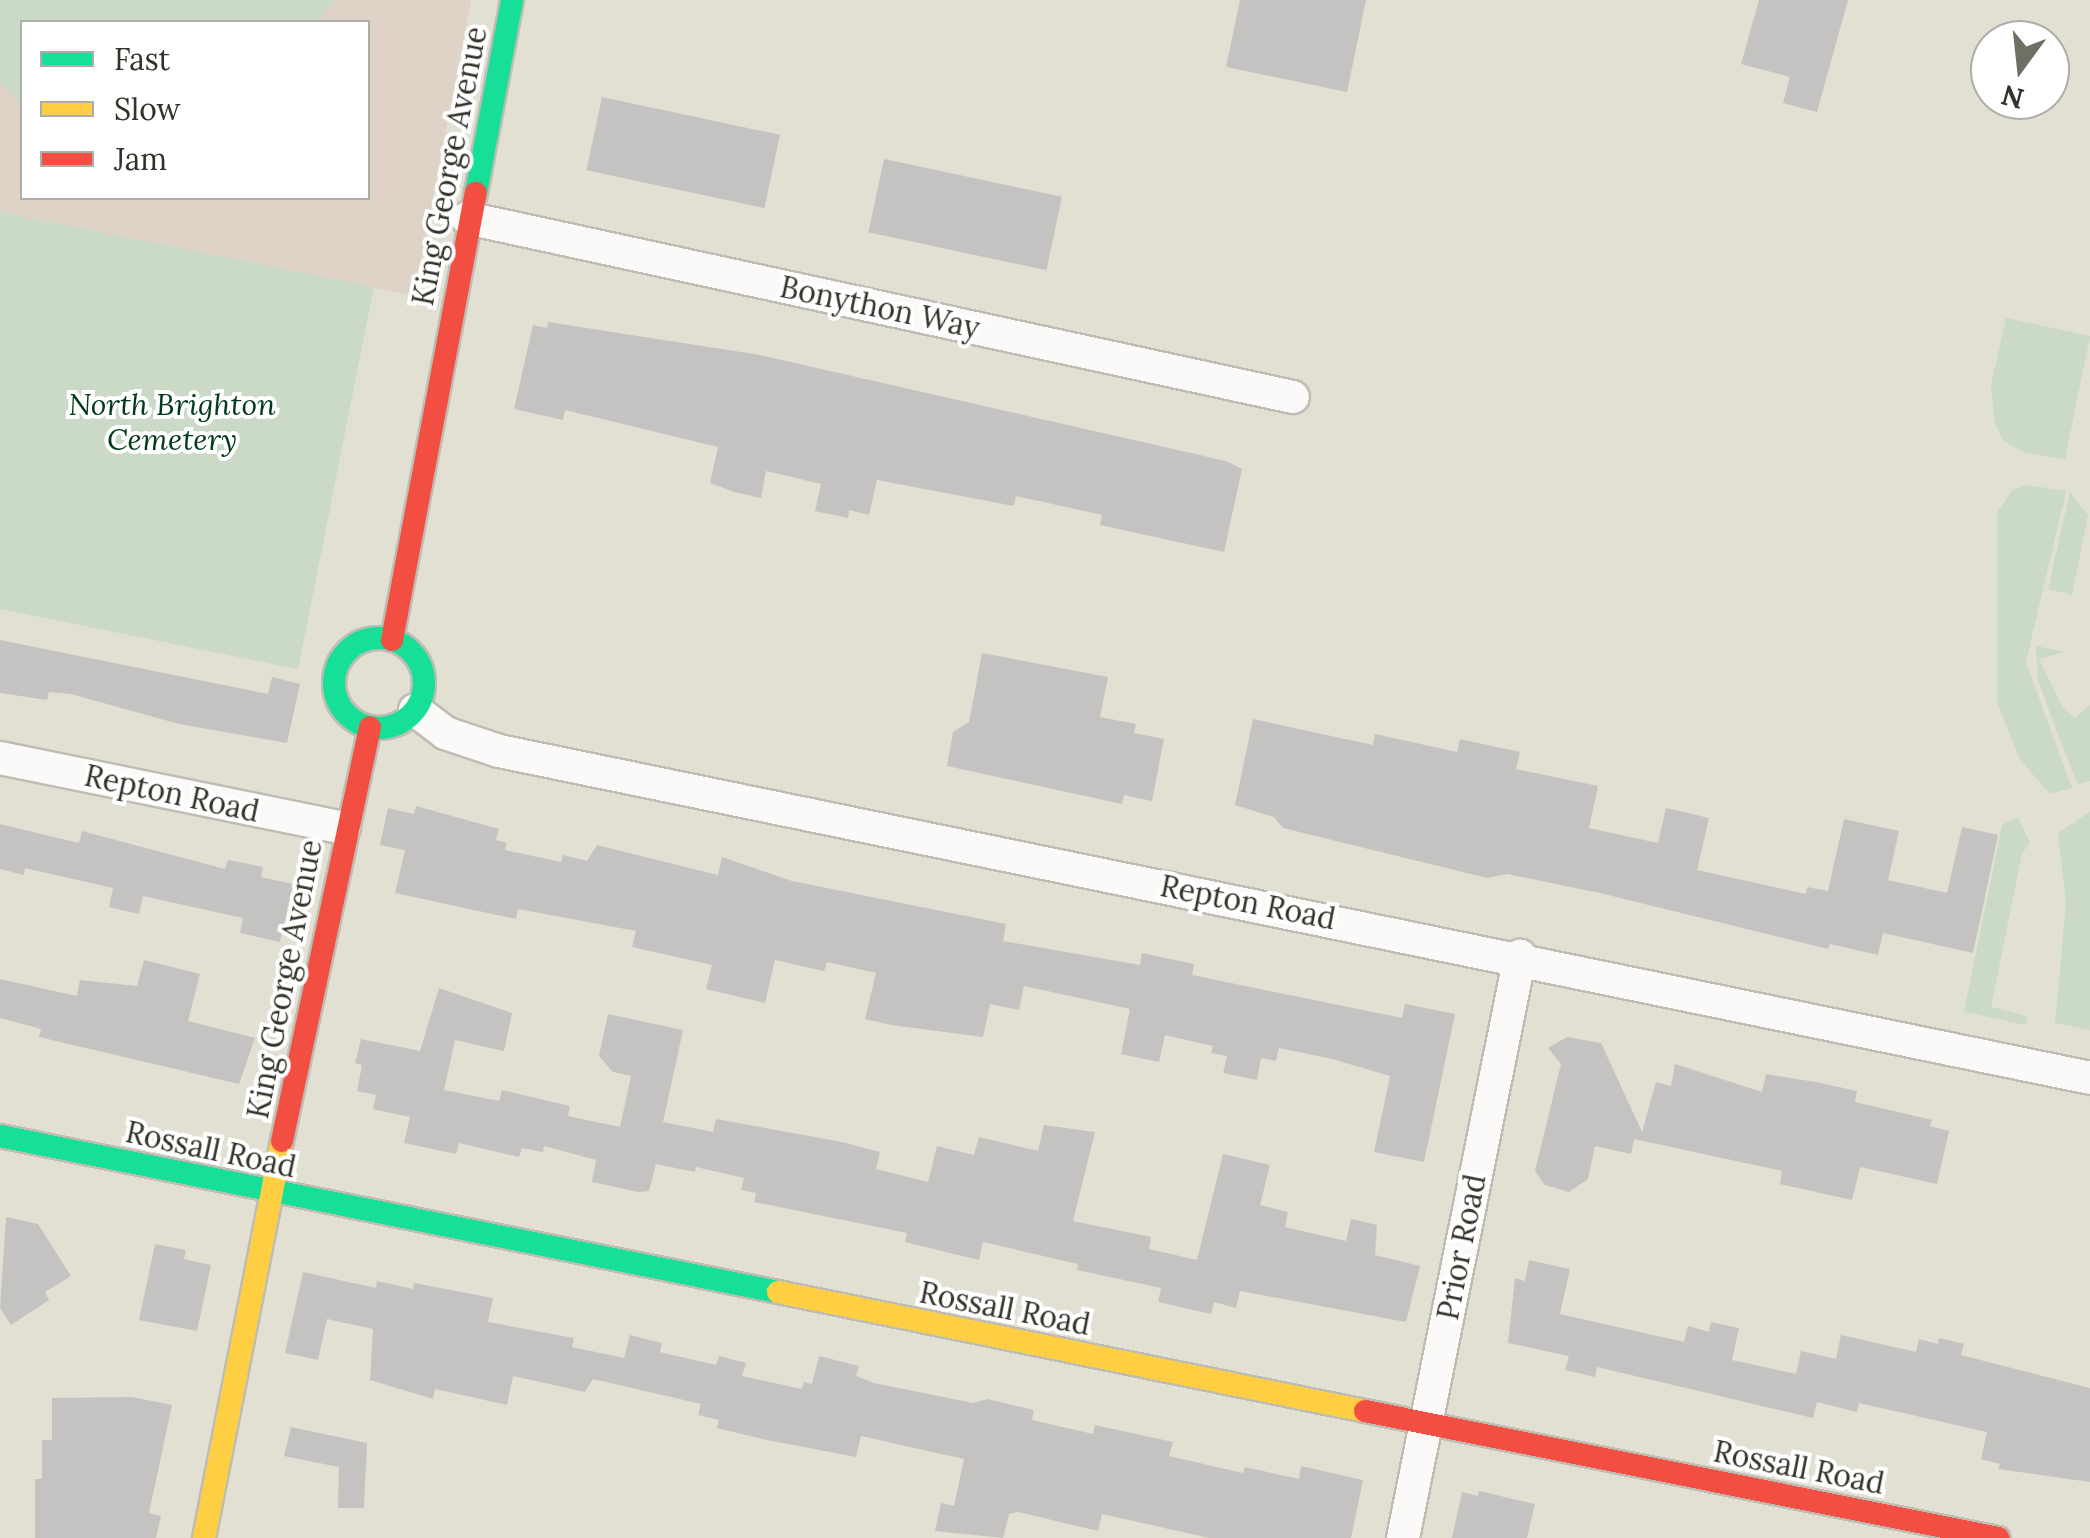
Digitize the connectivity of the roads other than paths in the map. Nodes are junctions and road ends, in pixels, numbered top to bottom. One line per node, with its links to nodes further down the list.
1 (512, 0): 2 (street, King George Avenue)
2 (467, 218): 3 (street, Bonython Way); 4 (street, King George Avenue)
3 (1293, 397)
4 (392, 640): 5 (street); 6 (street)
5 (415, 710): 6 (street); 9 (street, Repton Road)
6 (370, 727): 8 (street, King George Avenue)
7 (0, 758): 8 (street, Repton Road)
8 (344, 828): 12 (street, King George Avenue)
9 (1520, 956): 10 (street, Repton Road); 13 (street, Prior Road)
10 (2090, 1078)
11 (0, 1136): 12 (street, Rossall Road)
12 (272, 1192): 13 (street, Rossall Road); 14 (street, King George Avenue)
13 (1426, 1422): 15 (street, Prior Road); 16 (street, Rossall Road)
14 (204, 1538)
15 (1403, 1538)
16 (1998, 1538)

